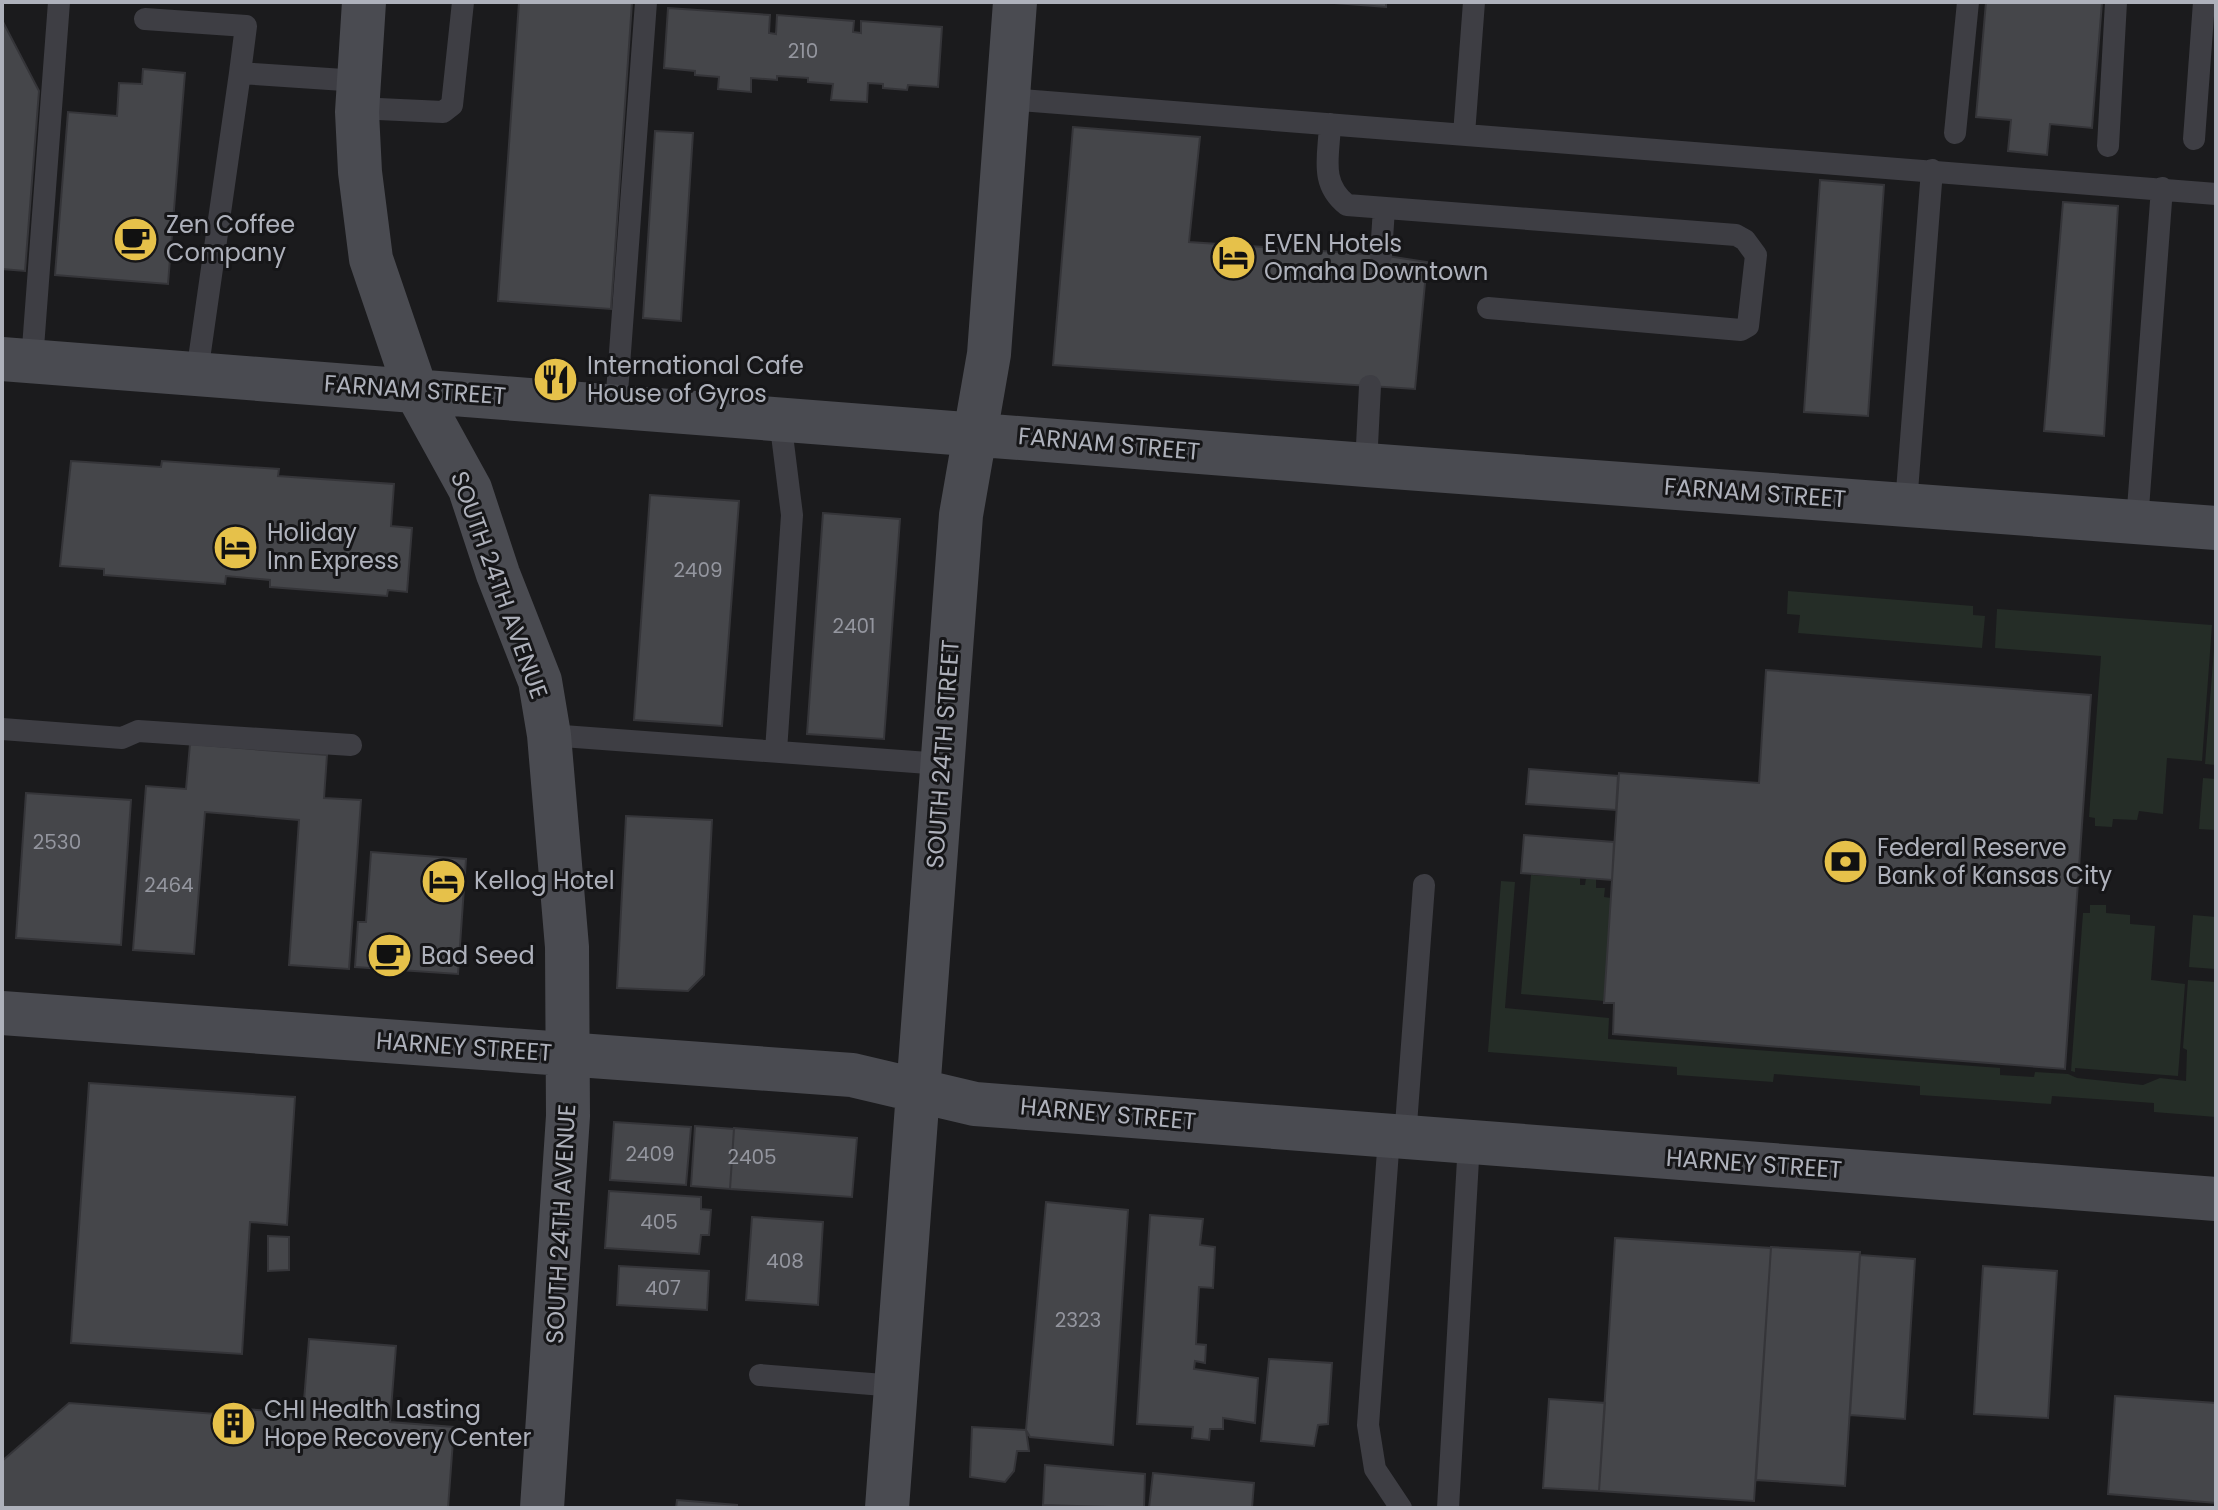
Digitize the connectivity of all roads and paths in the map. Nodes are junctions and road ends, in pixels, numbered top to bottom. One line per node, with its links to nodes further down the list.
1 (59, 2): 25 (lane)
2 (364, 2): 12 (main road, SOUTH 24TH AVENUE)
3 (463, 2): 12 (lane)
4 (646, 2): 29 (lane)
5 (1015, 2): 13 (main road, SOUTH 24TH STREET)
6 (1474, 2): 16 (lane)
7 (1968, 2): 15 (lane)
8 (2116, 2): 18 (lane)
9 (2204, 2): 17 (lane)
10 (145, 19): 11 (lane)
11 (240, 73): 12 (lane); 26 (lane)
12 (358, 94): 28 (main road, SOUTH 24TH AVENUE)
13 (1008, 99): 14 (lane); 31 (main road, SOUTH 24TH STREET)
14 (1330, 124): 16 (lane); 22 (lane)
15 (1955, 133)
16 (1464, 134): 19 (lane)
17 (2194, 139)
18 (2108, 146)
19 (1932, 170): 20 (lane); 33 (lane)
20 (2162, 188): 21 (lane); 34 (lane)
21 (2216, 194)
22 (1384, 208): 23 (lane); 24 (lane)
23 (1381, 255)
24 (1488, 308)
25 (17, 360): 26 (main road, FARNAM STREET)
26 (197, 373): 28 (main road, FARNAM STREET)
27 (1370, 386): 32 (lane)
28 (416, 391): 29 (main road, FARNAM STREET); 37 (main road, SOUTH 24TH AVENUE)
29 (616, 406): 30 (main road, FARNAM STREET)
30 (780, 419): 31 (main road, FARNAM STREET); 39 (lane)
31 (973, 433): 32 (main road, FARNAM STREET); 40 (main road, SOUTH 24TH STREET)
32 (1366, 465): 33 (main road, FARNAM STREET)
33 (1906, 504): 34 (main road, FARNAM STREET)
34 (2137, 522): 35 (main road, FARNAM STREET)
35 (2216, 528)
36 (2, 729): 38 (lane)
37 (549, 735): 39 (lane); 43 (main road, SOUTH 24TH AVENUE)
38 (351, 745)
39 (776, 751): 40 (lane)
40 (942, 764): 44 (main road, SOUTH 24TH STREET)
41 (1424, 885): 45 (lane)
42 (2, 1013): 43 (main road, HARNEY STREET)
43 (568, 1055): 44 (main road, HARNEY STREET); 50 (main road, SOUTH 24TH AVENUE)
44 (918, 1090): 45 (main road, HARNEY STREET); 49 (main road, SOUTH 24TH STREET)
45 (1397, 1137): 46 (main road, HARNEY STREET); 52 (lane)
46 (1469, 1142): 47 (main road, HARNEY STREET); 53 (lane)
47 (2216, 1199)
48 (760, 1375): 49 (lane)
49 (896, 1386): 51 (main road, SOUTH 24TH STREET)
50 (542, 1508)
51 (887, 1508)
52 (1401, 1508)
53 (1448, 1508)

